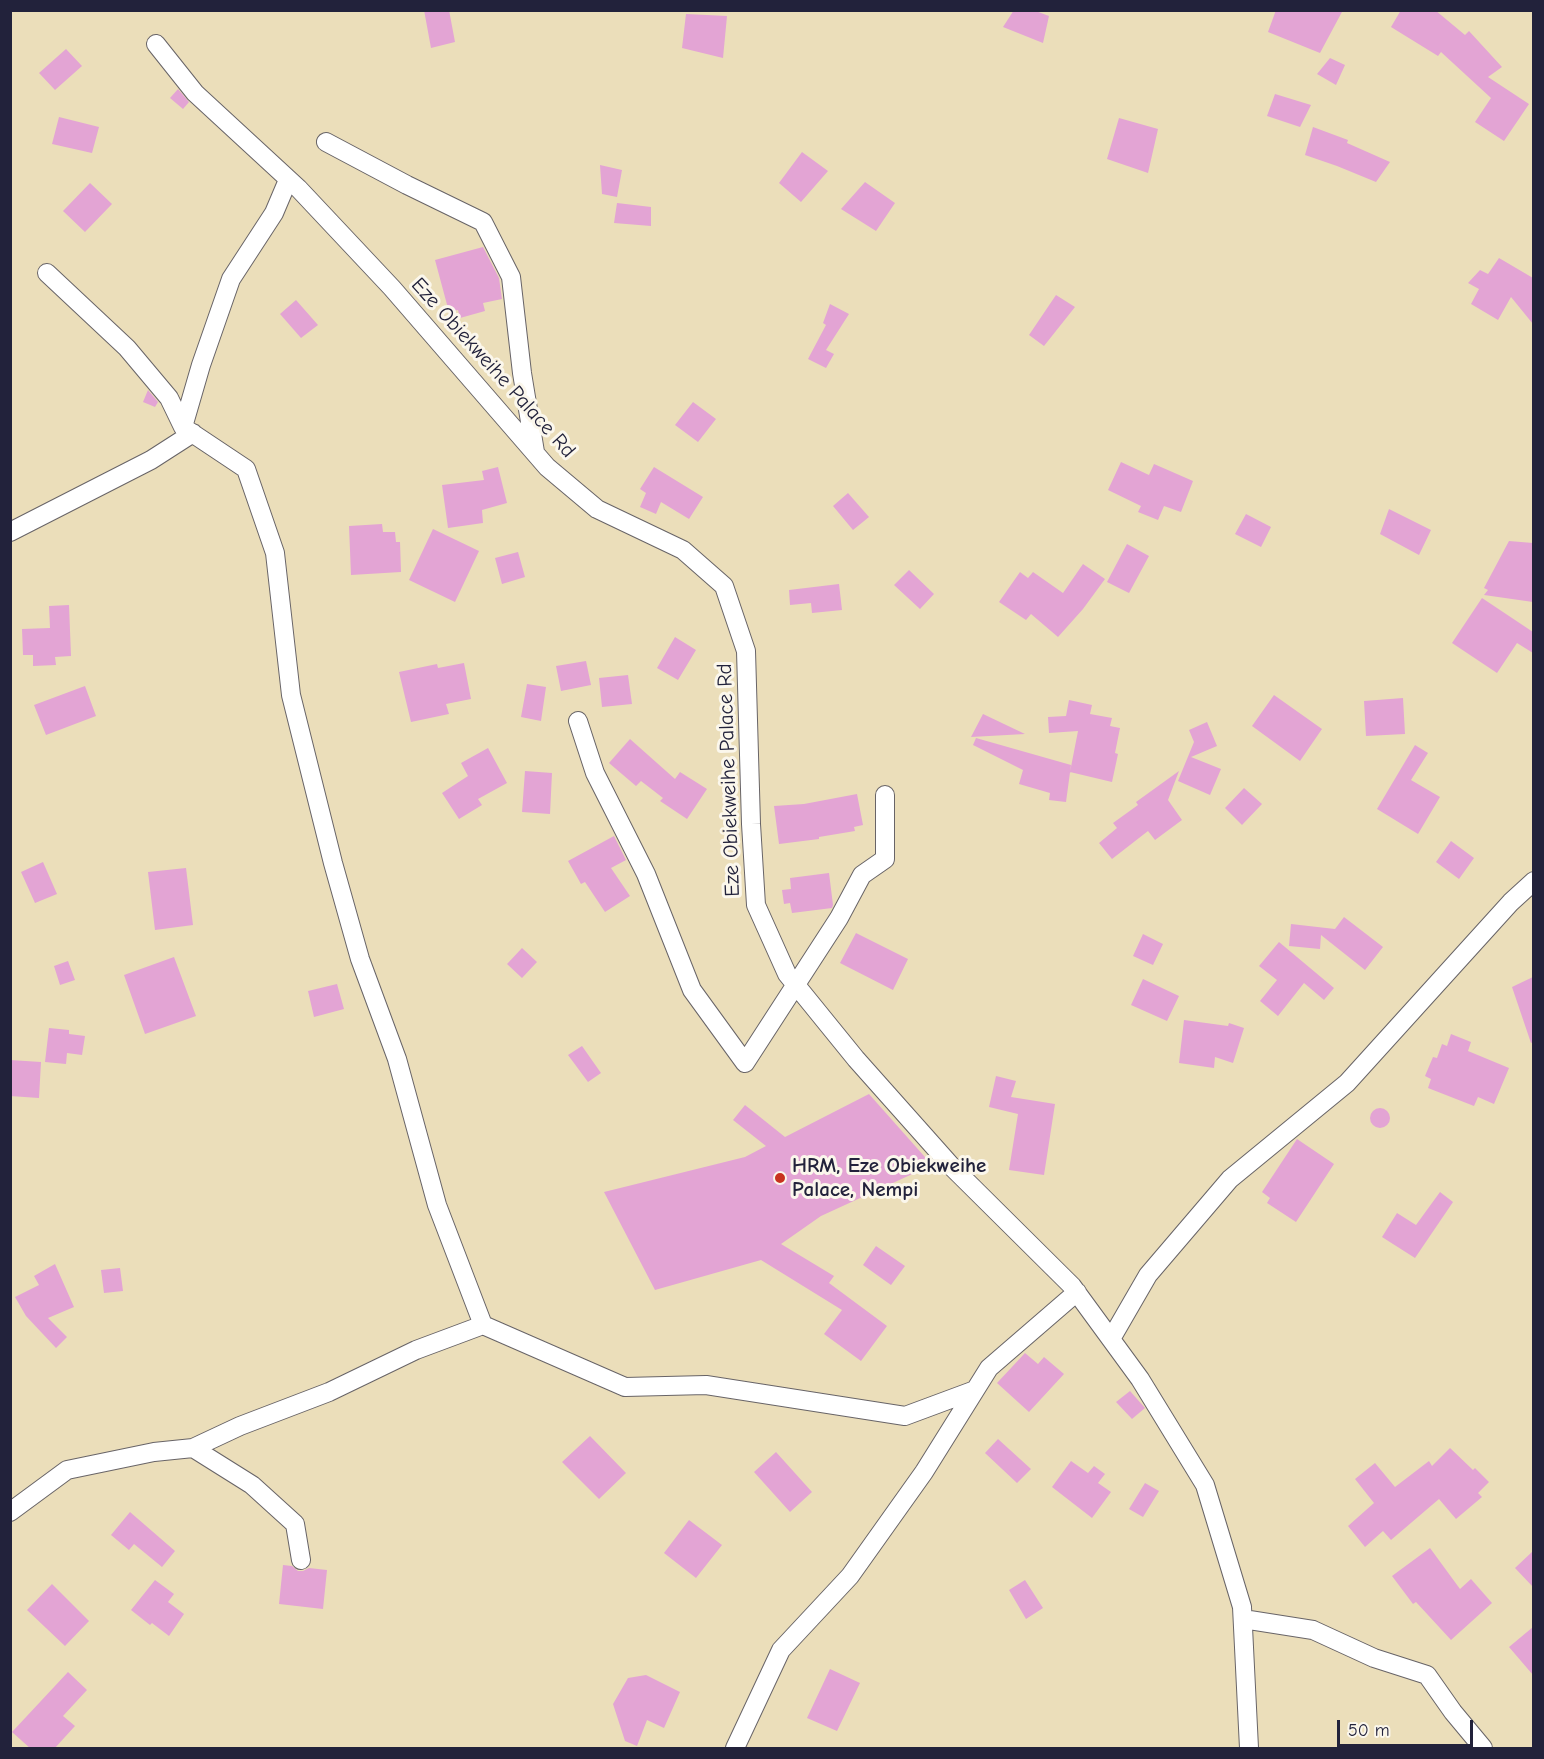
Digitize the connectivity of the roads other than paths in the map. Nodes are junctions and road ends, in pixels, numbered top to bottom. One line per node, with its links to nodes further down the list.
1 (156, 44): 3 (street, Eze Obiekweihe Palace Rd)
2 (326, 142): 6 (street)
3 (288, 180): 5 (street); 6 (street, Eze Obiekweihe Palace Rd)
4 (47, 273): 5 (street)
5 (188, 430): 7 (street); 13 (street)
6 (536, 453): 11 (street, Eze Obiekweihe Palace Rd)
7 (10, 532)
8 (578, 721): 11 (street)
9 (885, 795): 11 (street)
10 (1533, 881): 14 (street)
11 (795, 984): 12 (street, Eze Obiekweihe Palace Rd)
12 (1077, 1292): 14 (street, Eze Obiekweihe Palace Rd); 15 (street)
13 (483, 1325): 15 (street); 16 (street)
14 (1111, 1339): 19 (street, Eze Obiekweihe Palace Rd)
15 (975, 1390): 20 (street)
16 (193, 1448): 17 (street); 18 (street)
17 (10, 1512)
18 (301, 1560)
19 (1243, 1618): 21 (street, Eze Obiekweihe Palace Rd); 22 (street)
20 (735, 1749)
21 (1249, 1749)
22 (1483, 1749)

